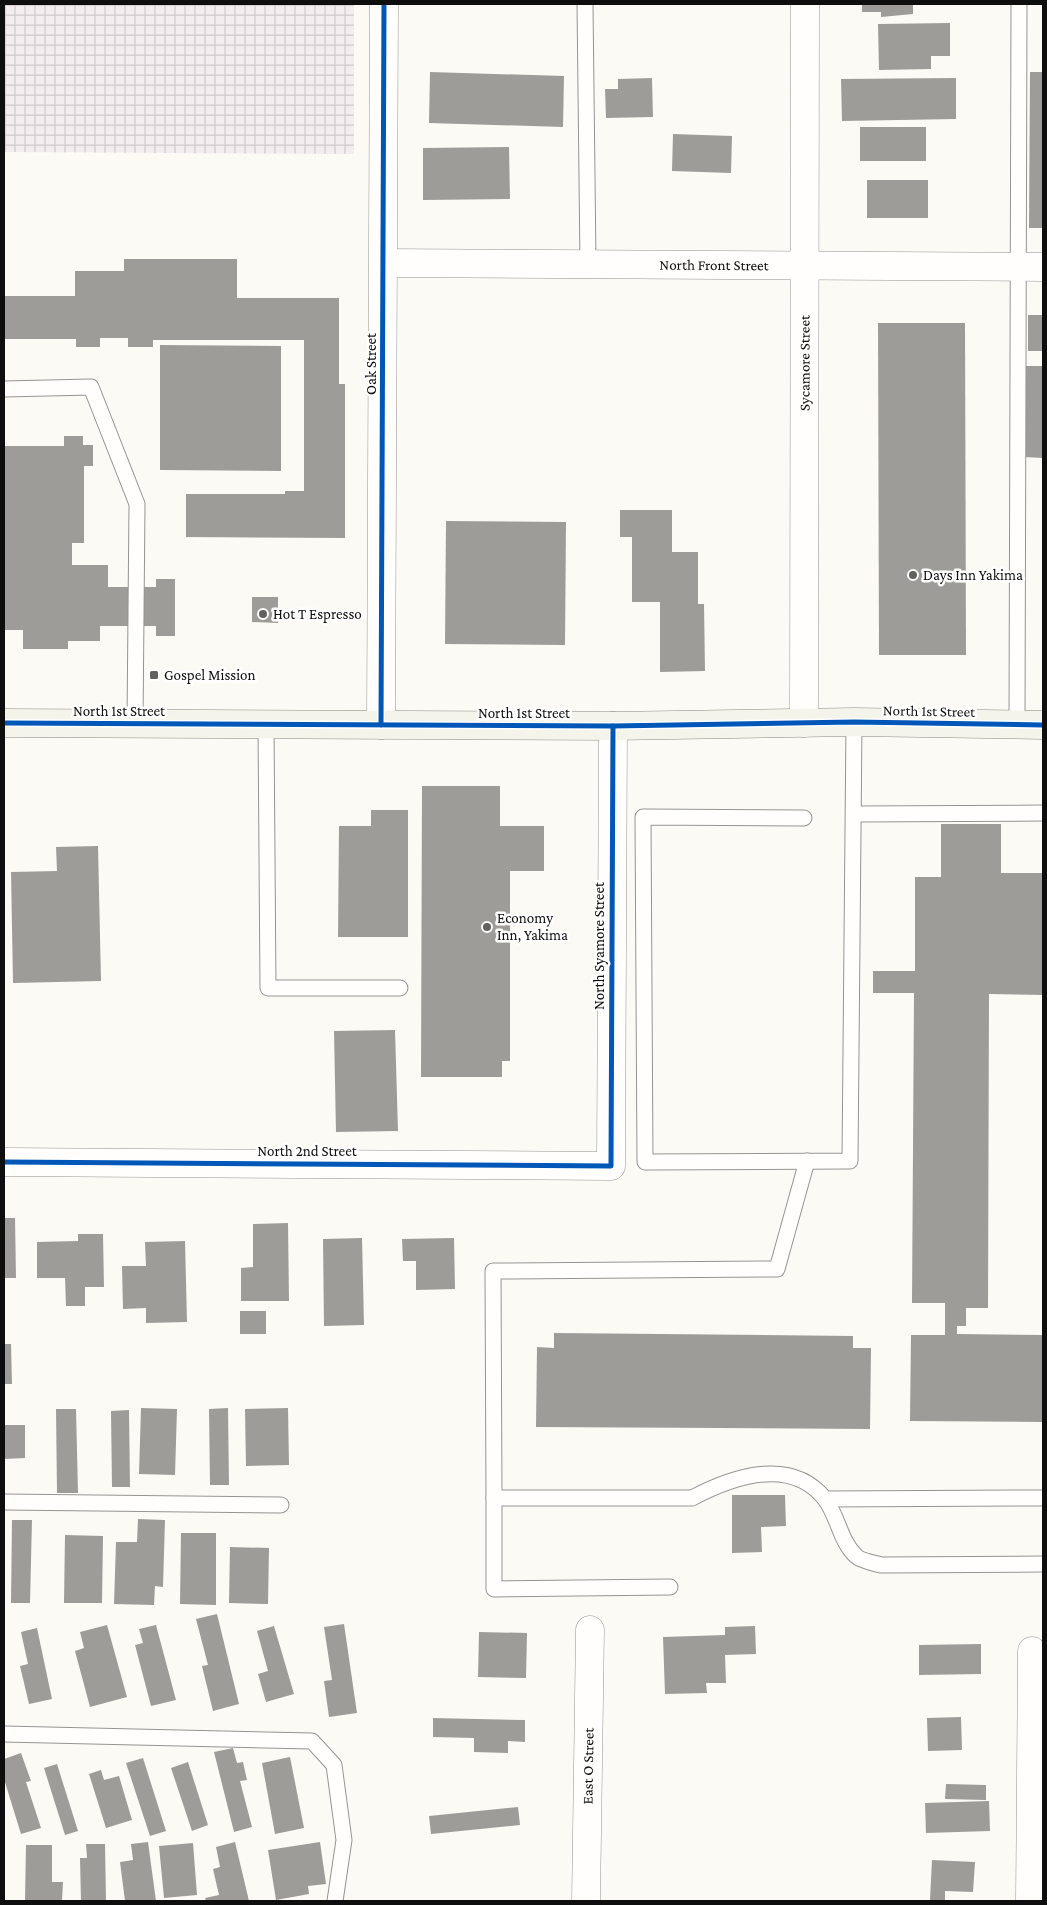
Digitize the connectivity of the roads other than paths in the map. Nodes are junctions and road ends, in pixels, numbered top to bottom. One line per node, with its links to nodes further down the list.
1 (384, 4): 5 (street, Oak Street)
2 (585, 4): 6 (lane)
3 (805, 4): 7 (street, Sycamore Street)
4 (1019, 4): 8 (lane)
5 (384, 263): 6 (street, North Front Street); 16 (street, Oak Street)
6 (588, 264): 7 (street, North Front Street)
7 (804, 265): 8 (street, North Front Street); 13 (street, Sycamore Street)
8 (1016, 267): 9 (street, North Front Street); 17 (lane)
9 (1043, 267)
10 (4, 389): 14 (lane)
11 (4, 722): 14 (main road, North 1st Street)
12 (854, 722): 13 (main road, North 1st Street); 17 (main road, North 1st Street); 21 (lane)
13 (804, 723): 19 (main road, North 1st Street)
14 (135, 724): 15 (main road, North 1st Street)
15 (266, 724): 16 (main road, North 1st Street); 23 (lane)
16 (381, 725): 19 (main road, North 1st Street)
17 (1016, 725): 18 (main road, North 1st Street)
18 (1043, 725)
19 (613, 726): 26 (street, North Syamore Street)
20 (1043, 813): 21 (lane)
21 (854, 814): 24 (lane)
22 (804, 818): 24 (lane)
23 (400, 988)
24 (808, 1161): 27 (lane)
25 (4, 1162): 26 (street, North 2nd Street)
26 (611, 1166)
27 (494, 1498): 29 (lane); 33 (lane)
28 (1043, 1498): 29 (lane)
29 (825, 1499): 32 (lane)
30 (4, 1502): 31 (lane)
31 (281, 1505)
32 (1043, 1564)
33 (670, 1587)
34 (590, 1630): 38 (street, East O Street)
35 (1032, 1651): 39 (street)
36 (4, 1734): 37 (lane)
37 (335, 1901)
38 (586, 1901)
39 (1030, 1901)

